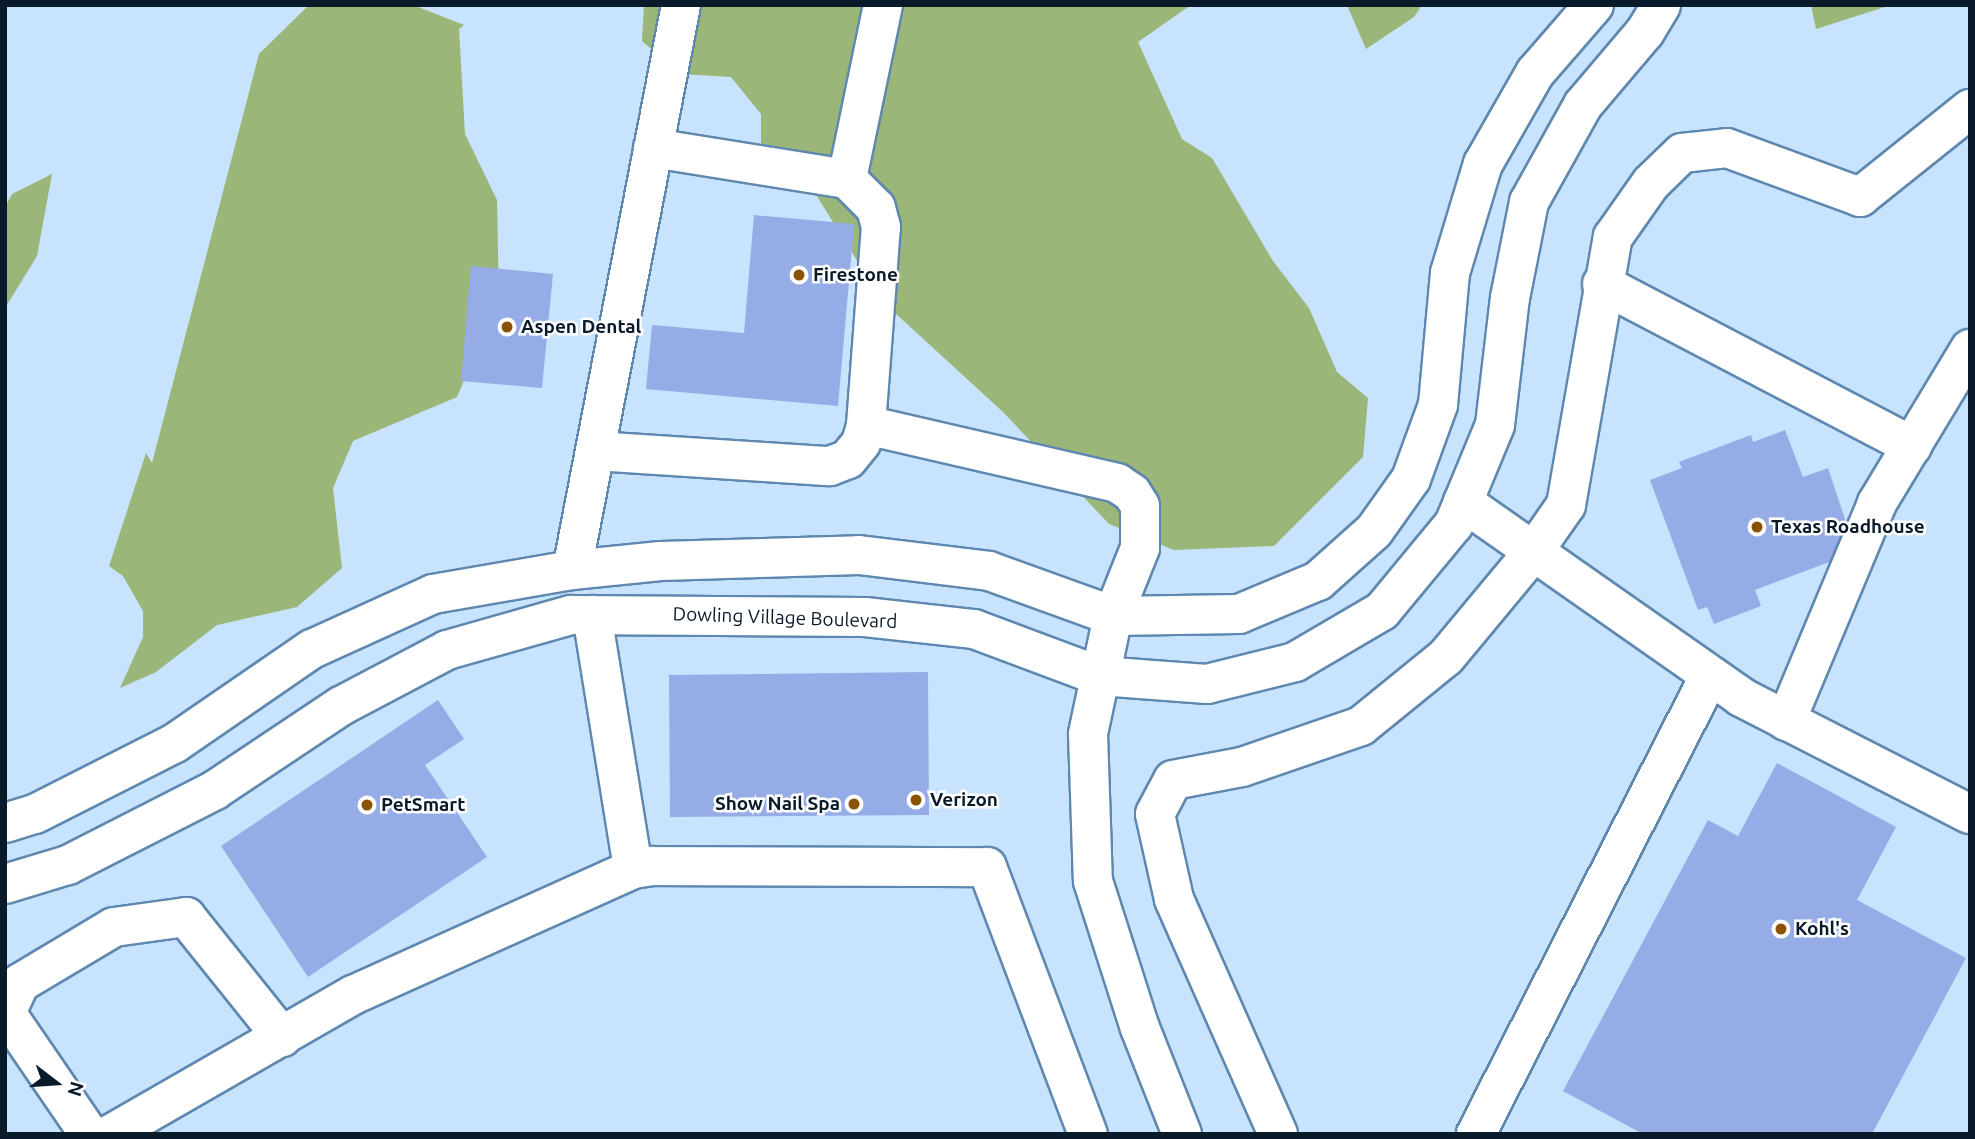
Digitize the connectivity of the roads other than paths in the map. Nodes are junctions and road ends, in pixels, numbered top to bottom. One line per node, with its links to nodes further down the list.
1 (681, 5): 6 (street)
2 (883, 5): 7 (street)
3 (1594, 5): 17 (street)
4 (1661, 5): 13 (street, Dowling Village Boulevard)
5 (1970, 109): 8 (street)
6 (653, 148): 7 (street); 12 (street)
7 (848, 179): 10 (street)
8 (1602, 284): 11 (street); 14 (street)
9 (1970, 349): 11 (street)
10 (866, 425): 12 (street); 17 (street)
11 (1912, 446): 20 (street)
12 (595, 451): 15 (street)
13 (1463, 502): 14 (street); 19 (street, Dowling Village Boulevard)
14 (1534, 551): 18 (street); 30 (street)
15 (572, 570): 17 (street); 22 (street)
16 (592, 615): 19 (street, Dowling Village Boulevard); 23 (street); 24 (street, Dowling Village Boulevard)
17 (1114, 616): 19 (street)
18 (1710, 675): 20 (street); 31 (street)
19 (1100, 676): 29 (street)
20 (1786, 721): 21 (street)
21 (1970, 814)
22 (5, 823)
23 (633, 869): 25 (street); 28 (street)
24 (5, 884)
25 (282, 1037): 26 (street); 27 (street)
26 (89, 1134)
27 (111, 1134)
28 (1088, 1134)
29 (1182, 1134)
30 (1278, 1134)
31 (1476, 1134)

